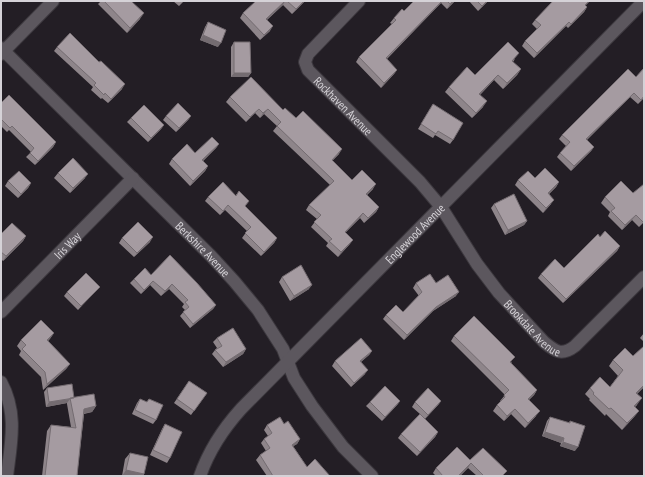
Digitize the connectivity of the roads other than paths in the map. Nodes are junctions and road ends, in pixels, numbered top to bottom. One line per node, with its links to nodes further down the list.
1 (52, 1): 4 (street)
2 (359, 1): 6 (street, Rockhaven Avenue)
3 (644, 1): 6 (street, Englewood Avenue)
4 (2, 51): 5 (street, Berkshire Avenue)
5 (133, 178): 8 (street, Iris Way); 9 (street, Berkshire Avenue)
6 (441, 206): 7 (street, Brookdale Avenue); 9 (street, Englewood Avenue)
7 (644, 277)
8 (1, 312)
9 (288, 360): 12 (street, Englewood Avenue); 13 (street, Berkshire Avenue)
10 (1, 382): 11 (street)
11 (7, 476)
12 (200, 476)
13 (372, 476)

